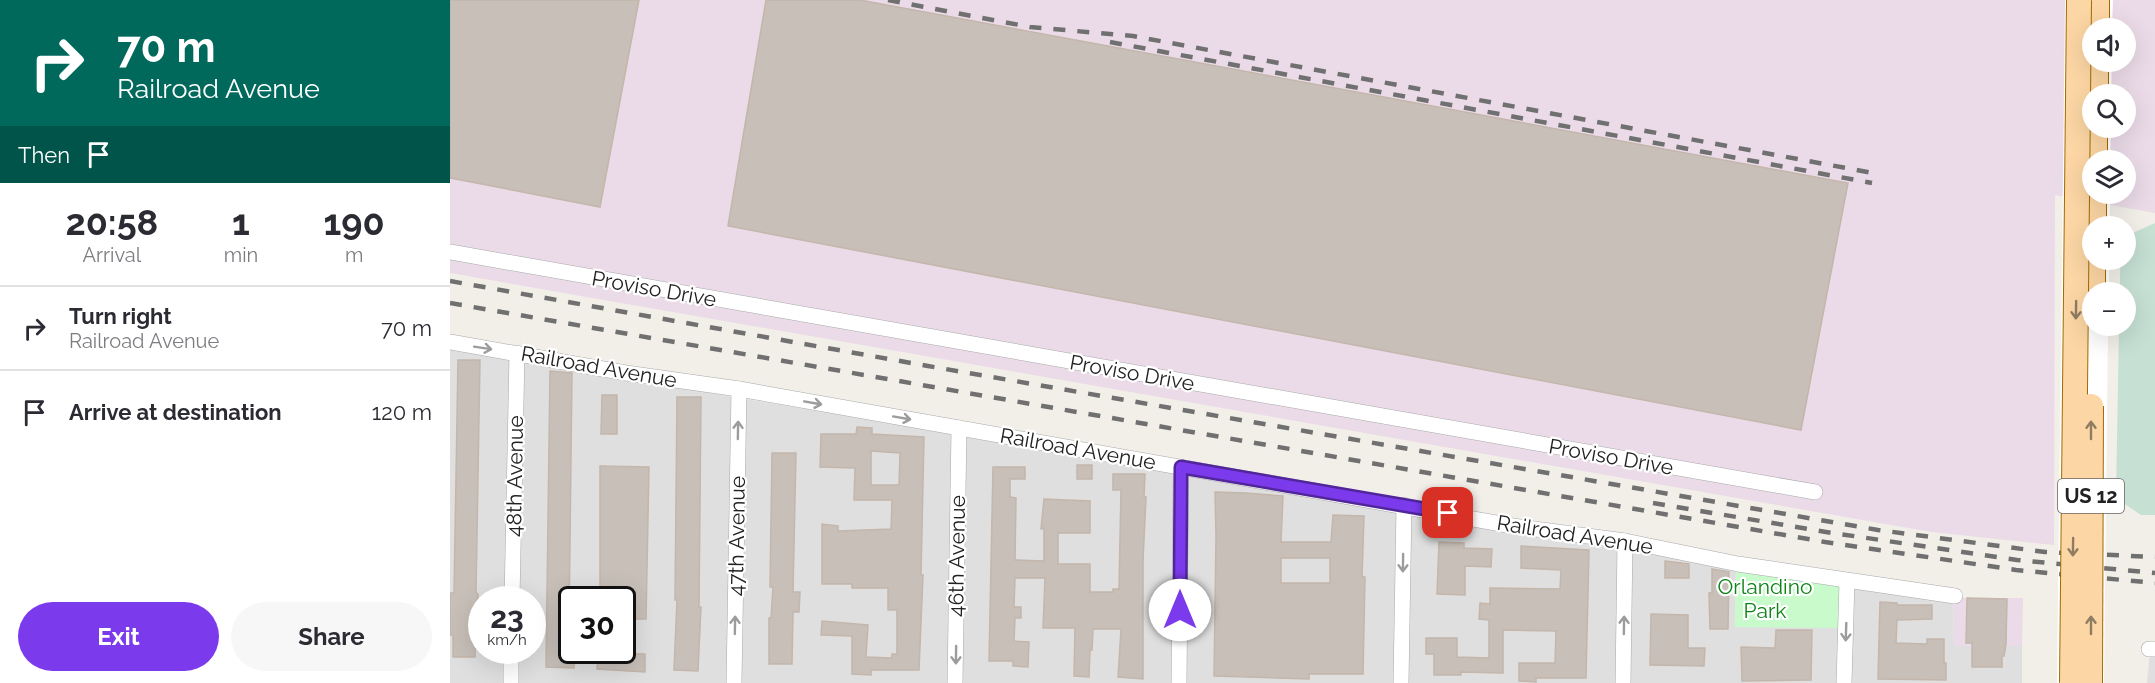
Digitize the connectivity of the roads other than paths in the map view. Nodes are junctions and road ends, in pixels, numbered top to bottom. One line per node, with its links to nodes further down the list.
1 (2079, 0): 25 (main road, US 12, one-way to 25, bridge)
2 (2097, 0): 3 (main road)
3 (2097, 18)
4 (450, 252): 11 (street, Proviso Drive)
5 (2092, 336): 26 (main road, US 12, one-way to 5, bridge)
6 (450, 342): 7 (street, Railroad Avenue, one-way to 7)
7 (517, 353): 8 (street, Railroad Avenue); 15 (street, 48th Avenue)
8 (739, 389): 9 (street, Railroad Avenue, one-way to 9); 19 (street, 47th Avenue, one-way to 8)
9 (959, 428): 10 (street, Railroad Avenue); 20 (street, 46th Avenue, one-way to 20)
10 (1181, 467): 12 (street, Railroad Avenue); 21 (street)
11 (1815, 492)
12 (1404, 505): 13 (street, Railroad Avenue); 22 (street, one-way to 22)
13 (1625, 541): 14 (street, Railroad Avenue); 23 (street, one-way to 13)
14 (1847, 581): 16 (street, Railroad Avenue); 24 (street, one-way to 24)
15 (512, 586)
16 (1955, 596)
17 (511, 664): 18 (street)
18 (511, 683)
19 (734, 683)
20 (955, 683)
21 (1179, 683)
22 (1401, 683)
23 (1623, 683)
24 (1844, 683)
25 (2072, 683)
26 (2090, 683)

